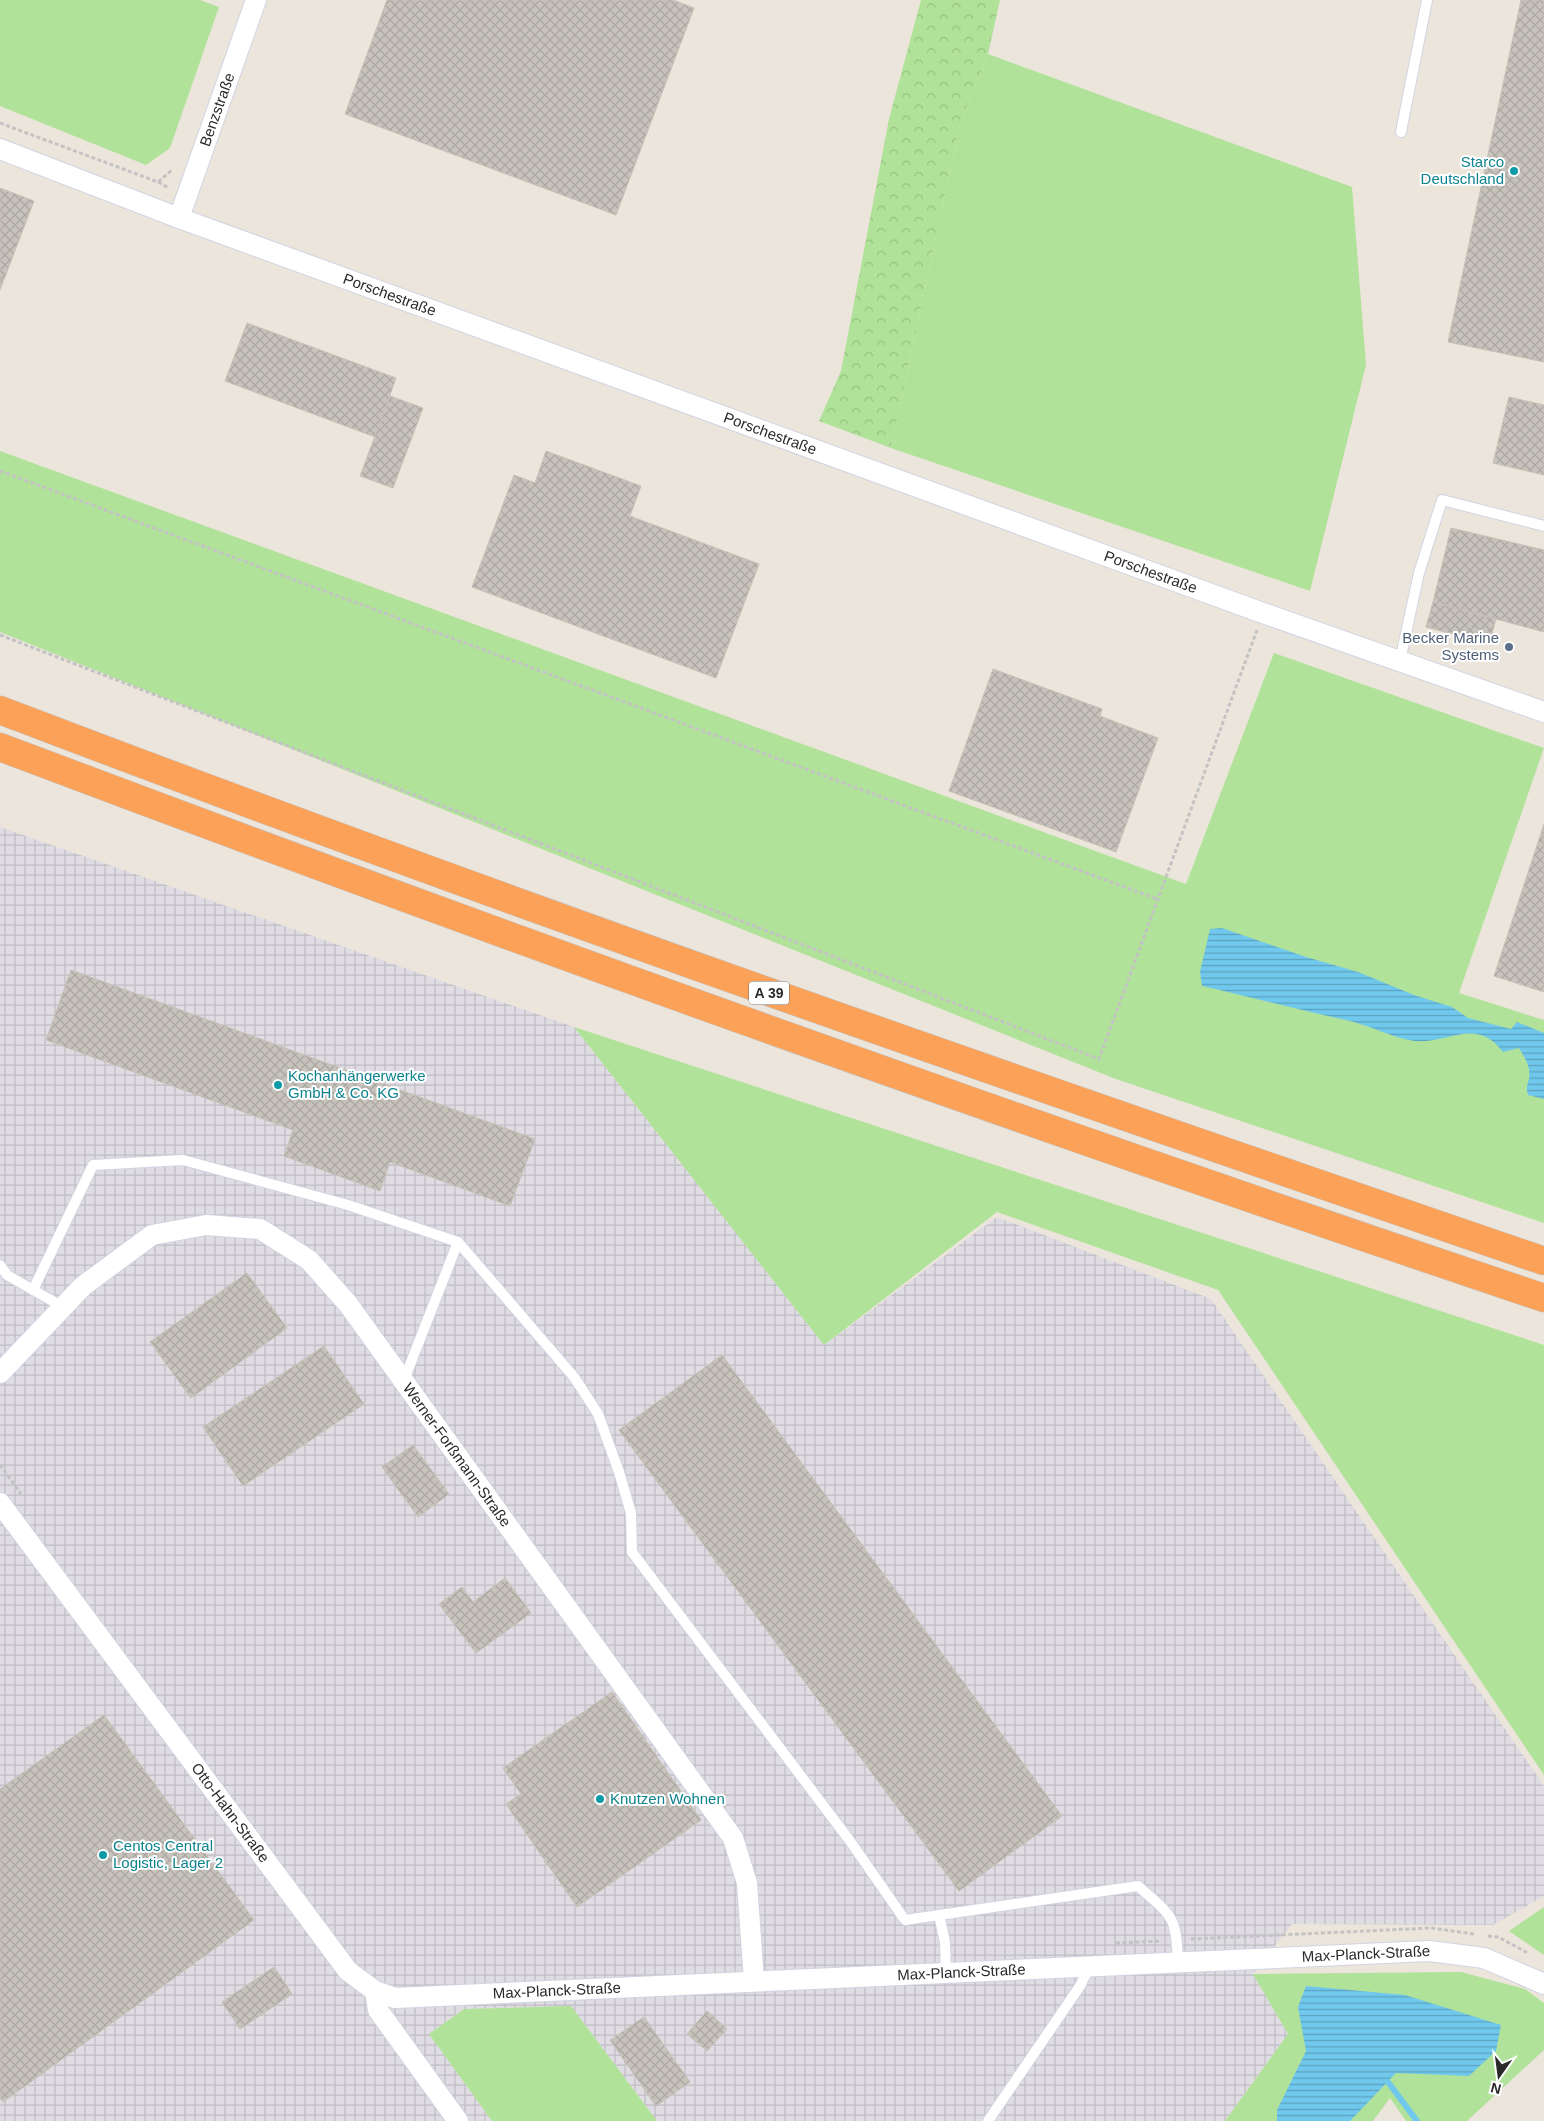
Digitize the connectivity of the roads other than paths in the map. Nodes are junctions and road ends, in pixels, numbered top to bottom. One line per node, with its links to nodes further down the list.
1 (256, 0): 5 (street, Benzstraße)
2 (1427, 0): 3 (lane)
3 (1401, 132)
4 (0, 149): 5 (street, Porschestraße)
5 (180, 218): 7 (street, Porschestraße)
6 (1544, 526): 7 (lane)
7 (1400, 661): 9 (street, Porschestraße)
8 (0, 710): 12 (highway, A 39)
9 (1544, 712)
10 (0, 747): 15 (highway, A 39)
11 (458, 1242): 14 (lane); 18 (lane); 20 (lane)
12 (1544, 1261)
13 (0, 1265): 14 (lane)
14 (33, 1290): 16 (lane)
15 (1544, 1298)
16 (63, 1307): 17 (street, Werner-Forßmann-Straße); 18 (street, Werner-Forßmann-Straße)
17 (0, 1373)
18 (403, 1381): 24 (street, Werner-Forßmann-Straße)
19 (0, 1503): 26 (street, Otto-Hahn-Straße)
20 (939, 1915): 21 (lane); 23 (lane)
21 (1178, 1962): 22 (street, Max-Planck-Straße); 25 (street, Max-Planck-Straße)
22 (1090, 1966): 23 (street, Max-Planck-Straße); 28 (lane)
23 (946, 1972): 24 (street, Max-Planck-Straße)
24 (754, 1981): 26 (street, Max-Planck-Straße)
25 (1544, 1984)
26 (375, 1991): 27 (street)
27 (458, 2121)
28 (988, 2121)

